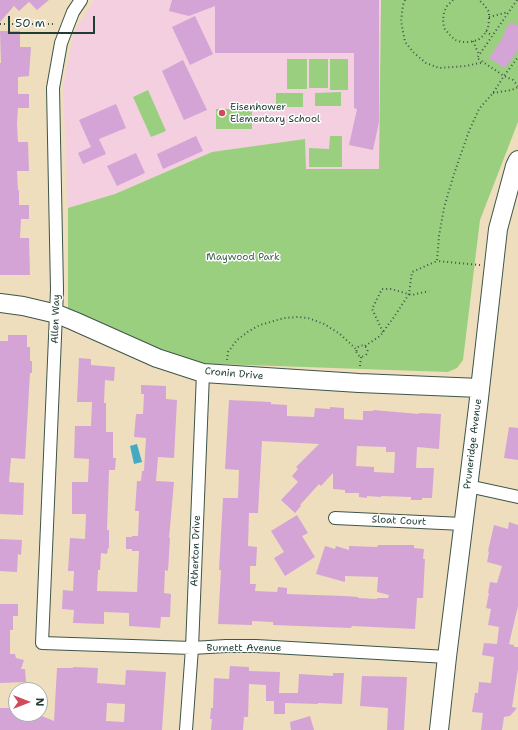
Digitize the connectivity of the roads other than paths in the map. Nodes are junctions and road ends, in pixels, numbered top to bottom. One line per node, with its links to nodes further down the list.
1 (81, 0): 4 (street, Allen Way)
2 (518, 160): 6 (main road, Pruneridge Avenue)
3 (0, 303): 4 (main road, Cronin Drive)
4 (56, 314): 5 (main road, Cronin Drive); 11 (street, Allen Way)
5 (203, 372): 6 (main road, Cronin Drive); 12 (street, Atherton Drive)
6 (480, 388): 7 (main road, Pruneridge Avenue)
7 (468, 486): 8 (street); 10 (main road, Pruneridge Avenue)
8 (518, 497)
9 (335, 518): 10 (street, Sloat Court)
10 (463, 524): 13 (main road, Pruneridge Avenue)
11 (42, 643): 12 (street, Burnett Avenue)
12 (192, 648): 13 (street, Burnett Avenue); 14 (street, Atherton Drive)
13 (447, 656): 15 (main road, Pruneridge Avenue)
14 (186, 730)
15 (438, 730)

